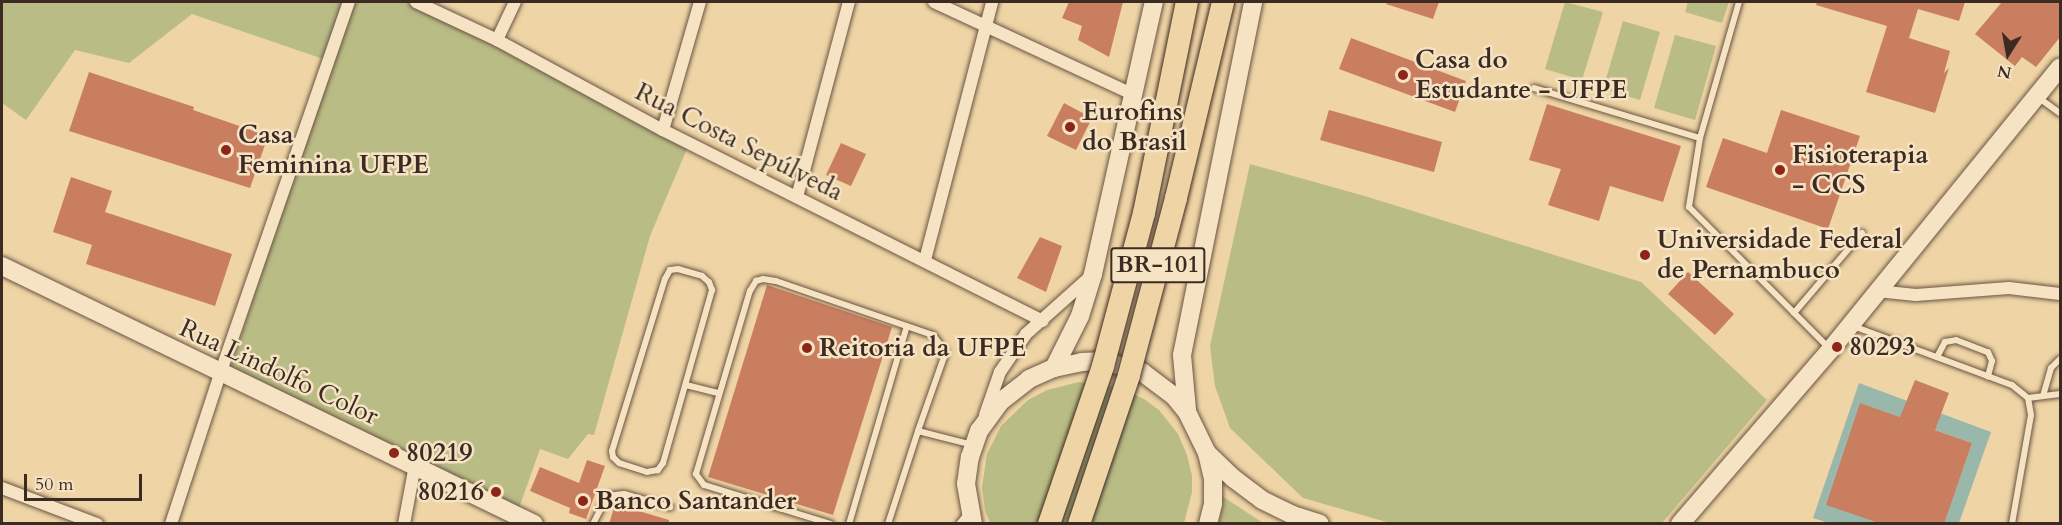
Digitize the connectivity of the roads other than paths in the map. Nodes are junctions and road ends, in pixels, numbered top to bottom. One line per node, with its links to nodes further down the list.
1 (349, 2): 37 (street)
2 (416, 2): 14 (street, Rua Costa Sepúlveda)
3 (515, 2): 14 (street)
4 (700, 2): 20 (street)
5 (849, 2): 22 (street)
6 (934, 2): 13 (street)
7 (992, 2): 13 (street)
8 (1154, 2): 17 (main road)
9 (1187, 2): 60 (highway, BR-101, bridge)
10 (1223, 2): 61 (highway, BR-101, bridge)
11 (1253, 2): 44 (main road)
12 (1739, 2): 21 (lane)
13 (986, 26): 17 (street); 24 (street)
14 (497, 40): 20 (street, Rua Costa Sepúlveda)
15 (2061, 67): 18 (main road)
16 (1534, 88): 21 (lane)
17 (1134, 95): 26 (main road)
18 (2036, 96): 19 (lane); 27 (main road)
19 (2061, 113)
20 (663, 130): 22 (street, Rua Costa Sepúlveda)
21 (1700, 138): 29 (lane)
22 (797, 197): 24 (street, Rua Costa Sepúlveda)
23 (1862, 233): 29 (lane)
24 (925, 260): 30 (street, Rua Costa Sepúlveda)
25 (2, 266): 37 (main road, Rua Lindolfo Color)
26 (1093, 274): 30 (street); 36 (main road)
27 (1877, 291): 28 (street); 31 (main road)
28 (2061, 294)
29 (1794, 313): 33 (lane)
30 (1043, 321): 46 (street)
31 (1850, 325): 33 (main road); 34 (lane)
32 (907, 326): 40 (lane); 45 (lane); 58 (lane)
33 (1831, 349): 64 (main road)
34 (1937, 357): 38 (lane); 38 (lane)
35 (2061, 359): 42 (lane)
36 (1054, 368): 44 (main road); 46 (main road)
37 (220, 374): 48 (main road, Rua Lindolfo Color); 53 (street)
38 (1988, 376): 43 (lane)
39 (686, 385): 39 (lane); 40 (lane)
40 (719, 393): 57 (lane)
41 (2061, 394): 42 (lane)
42 (2043, 396): 43 (lane)
43 (2028, 398): 65 (lane)
44 (1187, 412): 47 (main road)
45 (918, 431): 46 (lane); 59 (lane)
46 (977, 438): 51 (main road)
47 (1207, 453): 62 (main road); 63 (main road)
48 (415, 465): 54 (street); 55 (main road, Rua Lindolfo Color)
49 (2, 488): 52 (street)
50 (670, 507): 56 (lane)
51 (967, 520)
52 (97, 524)
53 (171, 524)
54 (404, 524)
55 (534, 524)
56 (593, 524)
57 (831, 524)
58 (849, 524)
59 (888, 524)
60 (1049, 524)
61 (1079, 524)
62 (1208, 524)
63 (1320, 524)
64 (1680, 524)
65 (2012, 524)

